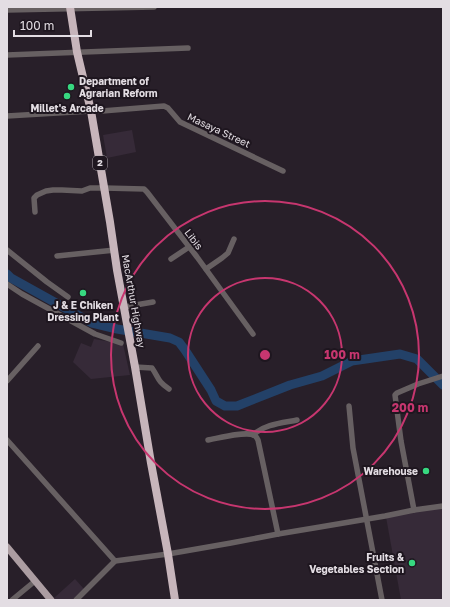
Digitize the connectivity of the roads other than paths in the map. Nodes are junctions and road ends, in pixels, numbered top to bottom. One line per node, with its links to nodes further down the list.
1 (154, 7): 3 (street)
2 (34, 8): 3 (street); 4 (street)
3 (70, 8): 6 (highway, MacArthur Highway / 2)
4 (7, 10)
5 (188, 48): 6 (street)
6 (76, 52): 7 (street); 8 (highway, MacArthur Highway / 2)
7 (7, 55)
8 (90, 111): 9 (street, Masaya Street); 10 (street, Masaya Street); 11 (highway, MacArthur Highway / 2)
9 (7, 116)
10 (283, 171)
11 (104, 188): 12 (street); 14 (street, Libis); 16 (highway, MacArthur Highway / 2)
12 (35, 212)
13 (234, 239): 19 (street)
14 (189, 247): 18 (street); 19 (street, Libis)
15 (7, 250): 21 (street)
16 (114, 250): 17 (street); 23 (highway, MacArthur Highway / 2)
17 (57, 256)
18 (171, 259)
19 (206, 269): 24 (street, Libis)
20 (7, 284): 25 (street)
21 (68, 297)
22 (153, 302): 23 (street)
23 (124, 307): 27 (highway, MacArthur Highway / 2)
24 (253, 334)
25 (121, 342)
26 (38, 346): 29 (street)
27 (135, 367): 30 (street); 41 (highway, MacArthur Highway / 2)
28 (443, 376): 37 (street)
29 (7, 381)
30 (169, 389)
31 (349, 406): 38 (street)
32 (297, 420): 33 (street)
33 (253, 435): 35 (street); 39 (street)
34 (7, 440): 42 (street)
35 (208, 440)
36 (443, 506): 37 (street)
37 (414, 510): 38 (street)
38 (366, 519): 39 (street); 48 (street)
39 (278, 534): 41 (street)
40 (7, 547): 43 (main road)
41 (168, 554): 42 (street); 47 (highway, MacArthur Highway / 2)
42 (115, 561): 46 (street)
43 (35, 581): 44 (street); 45 (main road)
44 (12, 600)
45 (51, 600)
46 (76, 600)
47 (175, 600)
48 (382, 600)

